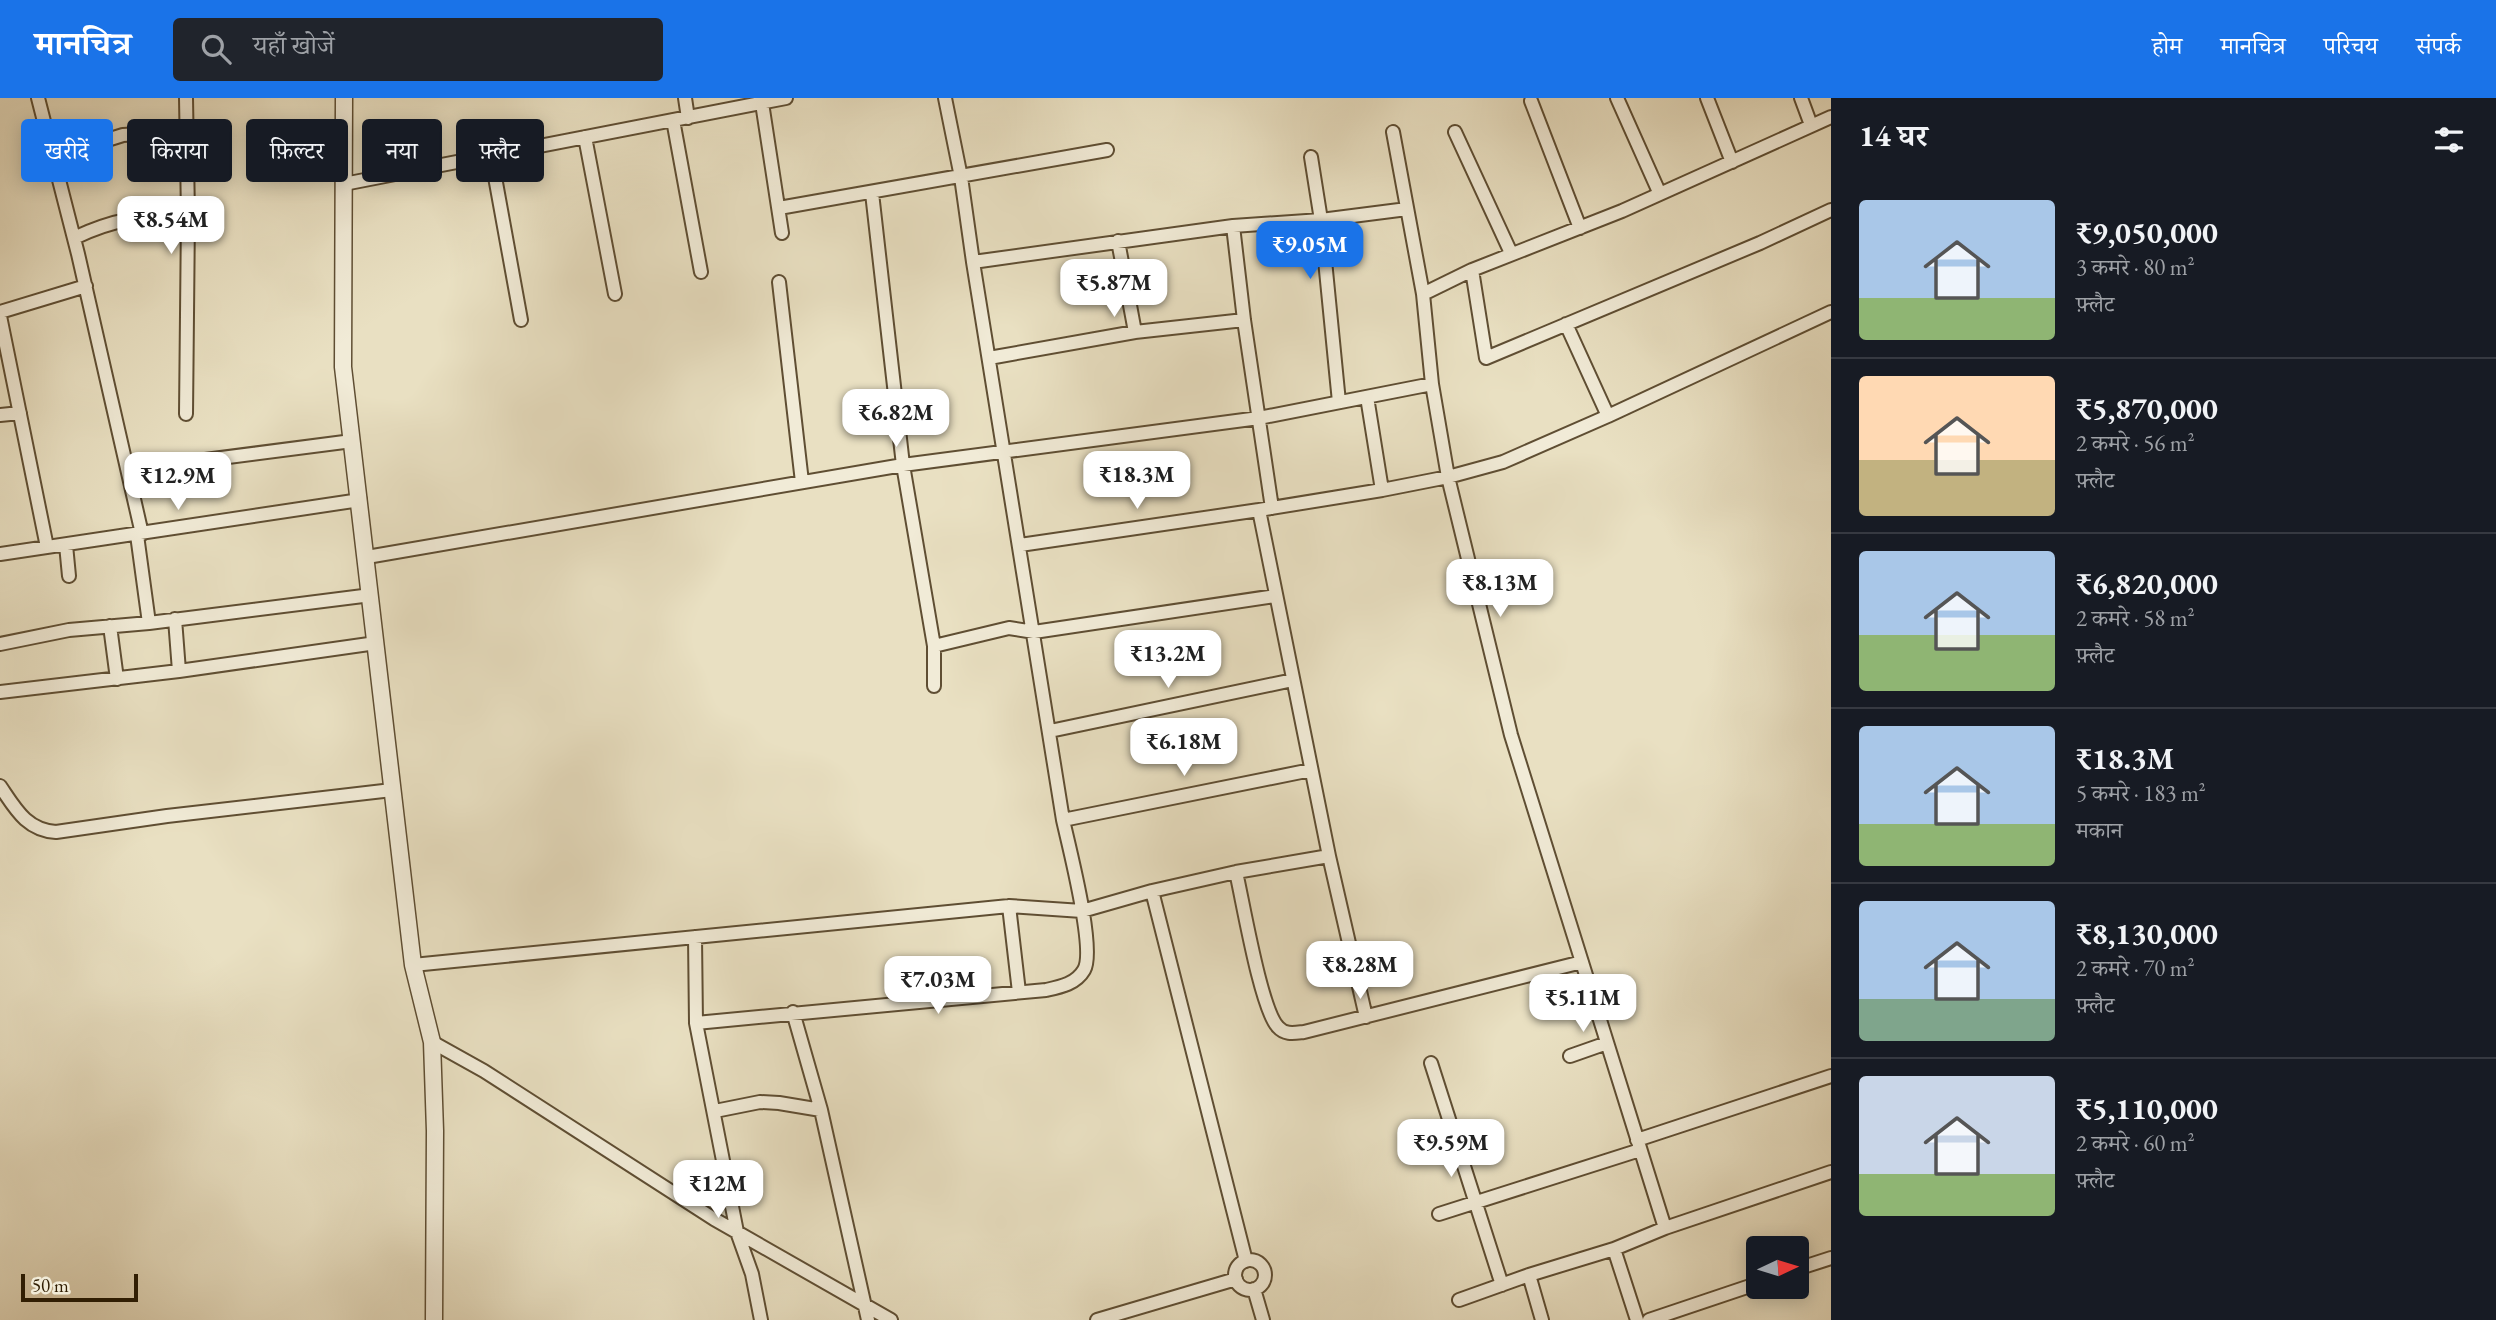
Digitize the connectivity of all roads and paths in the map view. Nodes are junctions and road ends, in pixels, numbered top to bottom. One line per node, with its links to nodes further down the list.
1 (38, 98): 14 (street)
2 (186, 98): 15 (street)
3 (344, 98): 30 (street)
4 (685, 98): 13 (street)
5 (786, 98): 11 (street)
6 (945, 98): 26 (street)
7 (1616, 98): 31 (street)
8 (1707, 98): 24 (street)
9 (1801, 98): 17 (street)
10 (1531, 101): 39 (street)
11 (762, 103): 13 (street); 33 (street)
12 (1831, 117): 17 (street)
13 (688, 118): 16 (street)
14 (43, 119)
15 (187, 119)
16 (673, 120): 20 (street); 46 (street)
17 (1811, 125): 24 (street)
18 (1393, 132): 34 (street)
19 (1455, 132): 43 (street)
20 (585, 137): 21 (street); 49 (street)
21 (544, 145)
22 (1107, 150): 26 (street)
23 (1311, 157): 37 (street)
24 (1732, 162): 31 (street)
25 (456, 163): 30 (street)
26 (961, 177): 32 (street); 44 (street)
27 (59, 182): 41 (street)
28 (188, 182): 36 (street)
29 (496, 182): 53 (street)
30 (344, 184): 66 (street)
31 (1659, 192): 39 (street)
32 (872, 193): 33 (street); 68 (street)
33 (779, 208): 40 (street)
34 (1407, 209): 37 (street); 50 (street)
35 (1831, 210): 55 (street)
36 (188, 215): 41 (street); 62 (street)
37 (1321, 220): 38 (street); 60 (street)
38 (1233, 226): 42 (street); 54 (street)
39 (1580, 228): 43 (street)
40 (782, 233)
41 (74, 238): 48 (street)
42 (1118, 241): 44 (street); 56 (street)
43 (1511, 253): 45 (street)
44 (973, 262): 57 (street)
45 (1472, 270): 50 (street); 55 (street)
46 (701, 272)
47 (779, 282): 71 (street)
48 (86, 286): 52 (street); 69 (street)
49 (615, 294)
50 (1423, 294): 58 (street)
51 (1831, 312): 64 (street)
52 (0, 314): 61 (street)
53 (521, 320)
54 (1244, 320): 56 (street); 65 (street)
55 (1566, 324): 64 (street)
56 (1135, 332): 57 (street)
57 (989, 358): 67 (street)
58 (1432, 384): 59 (street); 70 (street)
59 (1367, 397): 60 (street); 72 (street)
60 (1339, 402): 65 (street)
61 (20, 413): 63 (street); 78 (street)
62 (186, 414)
63 (0, 415)
64 (1608, 415): 70 (street)
65 (1259, 418): 67 (street); 74 (street)
66 (352, 441): 69 (street); 73 (street)
67 (1005, 452): 68 (street); 77 (street)
68 (903, 465): 71 (street); 90 (street)
69 (128, 470): 75 (street)
70 (1448, 477): 72 (street); 107 (street)
71 (802, 482): 80 (street)
72 (1381, 490): 74 (street)
73 (360, 500): 75 (street); 80 (street)
74 (1266, 509): 77 (street); 83 (street)
75 (139, 534): 76 (street); 85 (street)
76 (66, 544): 78 (street); 81 (street)
77 (1020, 545): 87 (street)
78 (47, 547): 79 (street)
79 (0, 554)
80 (367, 556): 82 (street)
81 (69, 576)
82 (371, 595): 84 (street); 88 (street)
83 (1275, 596): 87 (street); 93 (street)
84 (175, 619): 85 (street); 91 (street)
85 (149, 623): 86 (street)
86 (110, 626): 89 (street); 92 (street)
87 (1034, 632): 90 (street); 96 (street)
88 (376, 643): 91 (street); 99 (street)
89 (0, 645)
90 (934, 646): 94 (street)
91 (179, 671): 92 (street)
92 (117, 679): 95 (street)
93 (1293, 680): 96 (street); 97 (street)
94 (934, 686)
95 (0, 692)
96 (1050, 731): 100 (street)
97 (1311, 770): 100 (street); 101 (street)
98 (0, 786): 99 (street)
99 (392, 790): 108 (street)
100 (1063, 820): 105 (street)
101 (1329, 856): 102 (street); 111 (street)
102 (1236, 872): 103 (street); 111 (street)
103 (1152, 891): 105 (street); 128 (street)
104 (1009, 906): 105 (street); 106 (street); 109 (street)
105 (1082, 911): 109 (street)
106 (695, 937): 108 (street); 112 (street)
107 (1582, 962): 111 (street); 114 (street)
108 (413, 965): 113 (street)
109 (1019, 992): 110 (street)
110 (793, 1012): 112 (street); 118 (street)
111 (1366, 1017)
112 (696, 1023): 119 (street)
113 (432, 1042): 125 (street); 137 (street)
114 (1607, 1043): 115 (street); 120 (street)
115 (1570, 1056)
116 (1431, 1063): 122 (street)
117 (1831, 1076): 120 (street)
118 (821, 1110): 119 (street); 136 (street)
119 (715, 1111): 125 (street)
120 (1639, 1145): 122 (street); 124 (street)
121 (1831, 1172): 124 (street)
122 (1476, 1202): 123 (street); 132 (street)
123 (1439, 1214)
124 (1665, 1228): 126 (street)
125 (737, 1232): 136 (street); 138 (street)
126 (1614, 1249): 130 (street); 144 (street)
127 (1831, 1258): 129 (street)
128 (1246, 1261): 131 (street); 134 (street)
129 (1810, 1265)
130 (1529, 1275): 132 (street); 143 (street)
131 (1236, 1279): 134 (street); 141 (street)
132 (1502, 1285): 135 (street)
133 (1746, 1287): 145 (street)
134 (1254, 1289): 142 (street)
135 (1459, 1300)
136 (865, 1305): 139 (street); 140 (street)
137 (434, 1320)
138 (761, 1320)
139 (868, 1320)
140 (891, 1320)
141 (1097, 1320)
142 (1263, 1320)
143 (1542, 1320)
144 (1637, 1320)
145 (1649, 1320)

